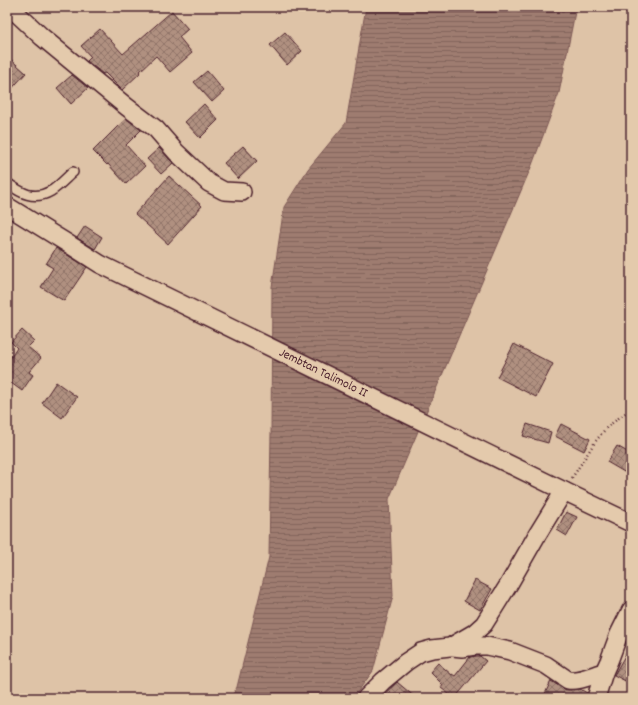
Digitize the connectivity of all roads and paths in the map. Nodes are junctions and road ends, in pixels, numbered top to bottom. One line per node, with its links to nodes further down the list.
1 (10, 7): 4 (street)
2 (73, 172): 3 (lane)
3 (7, 183)
4 (242, 192)
5 (7, 206): 7 (street, Jembtan Talimolo II)
6 (631, 410): 7 (path)
7 (564, 491): 8 (street, Jembtan Talimolo II); 10 (street)
8 (631, 523)
9 (631, 610): 11 (street)
10 (450, 647): 11 (street); 12 (street)
11 (604, 672): 13 (street)
12 (366, 698)
13 (596, 698)

